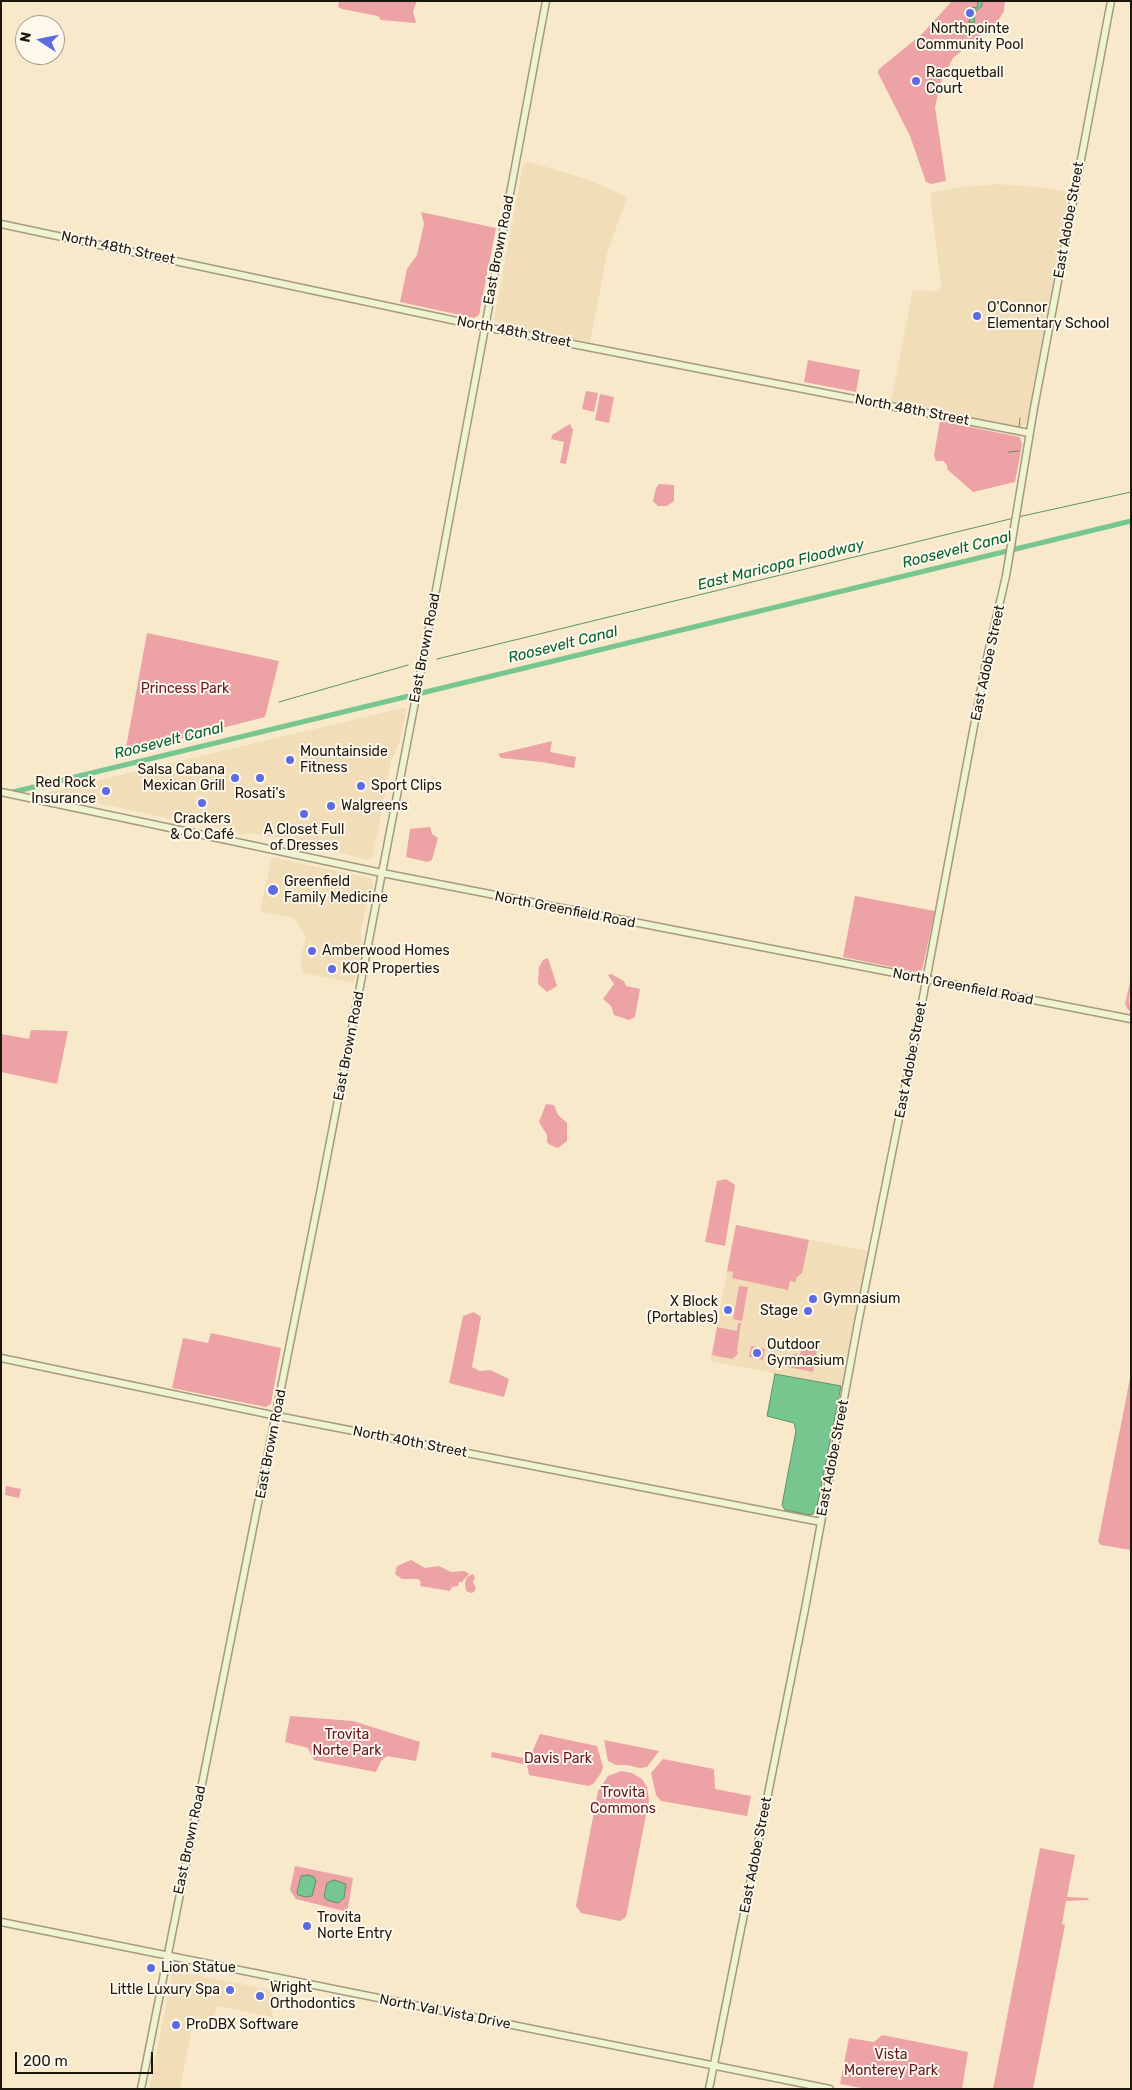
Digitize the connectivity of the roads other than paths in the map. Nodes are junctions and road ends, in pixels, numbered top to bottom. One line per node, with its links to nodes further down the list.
1 (546, 1): 4 (main road, East Brown Road)
2 (1111, 1): 5 (main road, East Adobe Street)
3 (1, 224): 4 (main road, North 48th Street)
4 (485, 327): 5 (main road, North 48th Street); 7 (main road, East Brown Road)
5 (1029, 433): 8 (main road, East Adobe Street)
6 (1, 792): 7 (main road, North Greenfield Road)
7 (382, 873): 8 (main road, North Greenfield Road); 11 (main road, East Brown Road)
8 (926, 980): 9 (main road, North Greenfield Road); 12 (main road, East Adobe Street)
9 (1131, 1020)
10 (1, 1358): 11 (main road, North 40th Street)
11 (277, 1416): 12 (main road, North 40th Street); 14 (main road, East Brown Road)
12 (820, 1522): 15 (main road, East Adobe Street)
13 (1, 1922): 14 (main road, North Val Vista Drive)
14 (166, 1957): 15 (main road, North Val Vista Drive); 16 (main road, East Brown Road)
15 (714, 2066): 17 (main road, East Adobe Street); 18 (main road, North Val Vista Drive)
16 (140, 2089)
17 (710, 2089)
18 (830, 2089)

